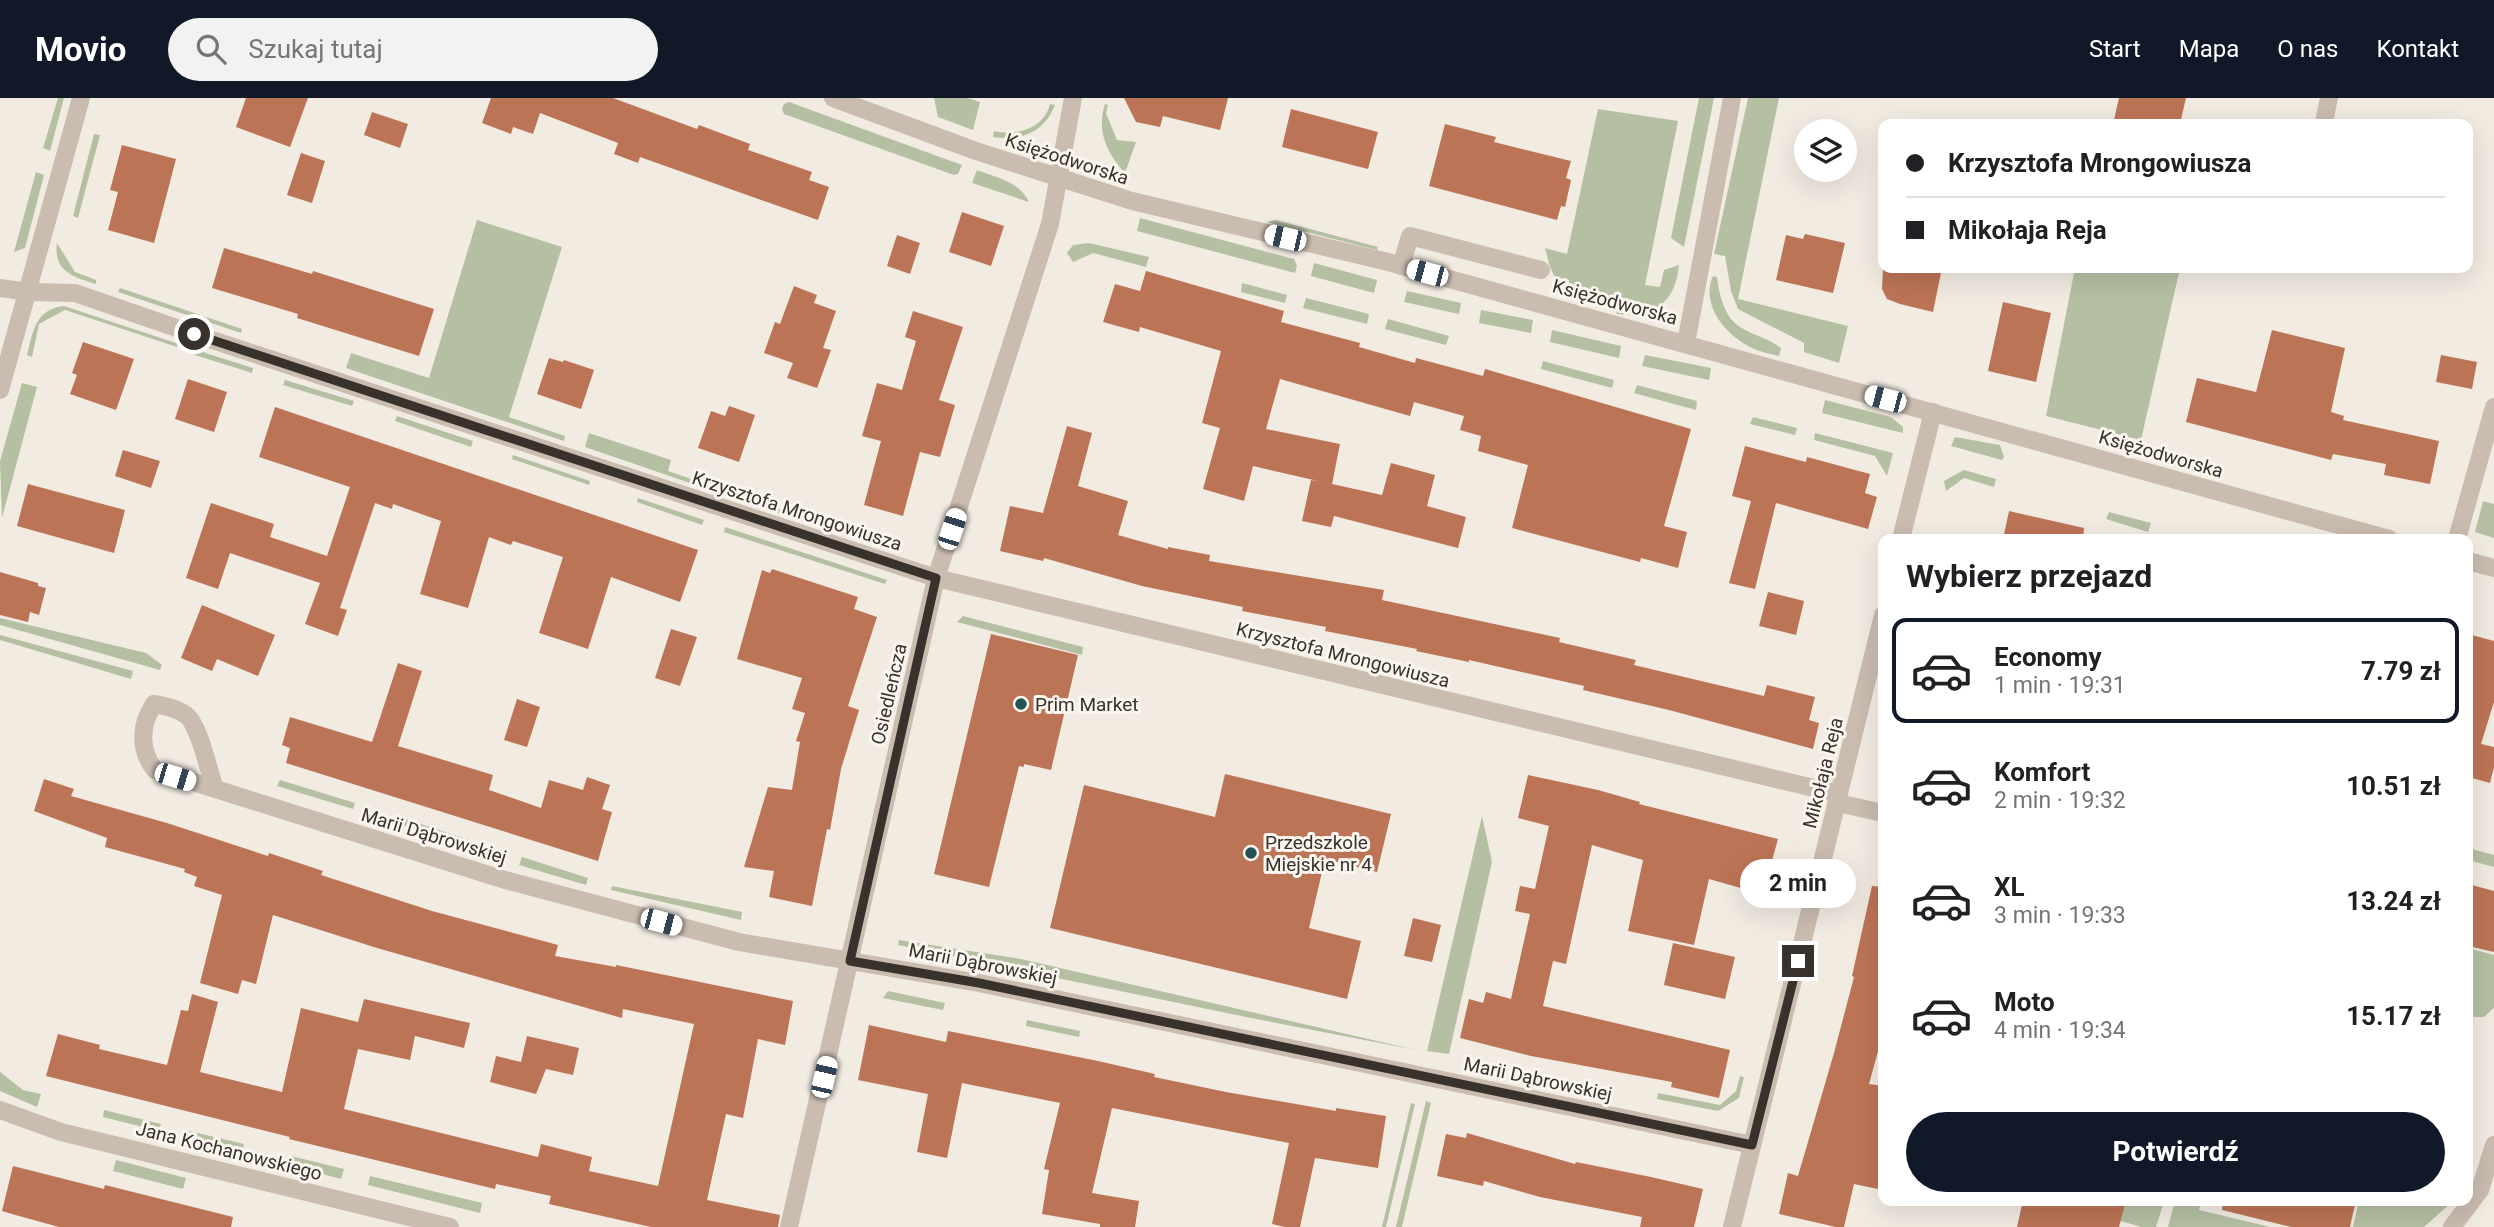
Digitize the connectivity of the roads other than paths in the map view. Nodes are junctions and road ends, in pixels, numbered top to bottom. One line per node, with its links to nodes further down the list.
1 (81, 98): 11 (street)
2 (833, 98): 7 (street, Księżodworska)
3 (1073, 98): 7 (street, Osiedleńcza)
4 (1732, 98): 12 (street)
5 (2329, 98): 6 (street)
6 (2325, 117)
7 (1059, 178): 8 (street, Księżodworska); 21 (street, Osiedleńcza)
8 (1401, 266): 9 (street); 12 (street, Księżodworska)
9 (1541, 270)
10 (0, 288): 11 (street, Krzysztofa Mrongowiusza)
11 (28, 292): 13 (street); 21 (street, Krzysztofa Mrongowiusza)
12 (1686, 343): 15 (street, Księżodworska)
13 (0, 390)
14 (2494, 407): 18 (street)
15 (1933, 412): 16 (street); 17 (street, Księżodworska)
16 (1902, 534)
17 (2371, 534)
18 (2457, 534)
19 (2473, 562): 20 (street)
20 (2494, 568)
21 (936, 578): 24 (street, Krzysztofa Mrongowiusza); 26 (street, Osiedleńcza)
22 (1878, 636): 24 (street, Mikołaja Reja)
23 (215, 789): 23 (street, Marii Dąbrowskiej); 26 (street, Marii Dąbrowskiej)
24 (1839, 798): 25 (street, Krzysztofa Mrongowiusza); 28 (street, Mikołaja Reja)
25 (1878, 811)
26 (850, 961): 28 (street, Marii Dąbrowskiej); 33 (street, Osiedleńcza)
27 (0, 1110): 32 (street, Jana Kochanowskiego)
28 (1752, 1145): 34 (street, Mikołaja Reja)
29 (2494, 1145): 30 (street)
30 (2473, 1199)
31 (2468, 1206): 35 (street)
32 (450, 1227)
33 (789, 1227)
34 (1732, 1227)
35 (2452, 1227)

